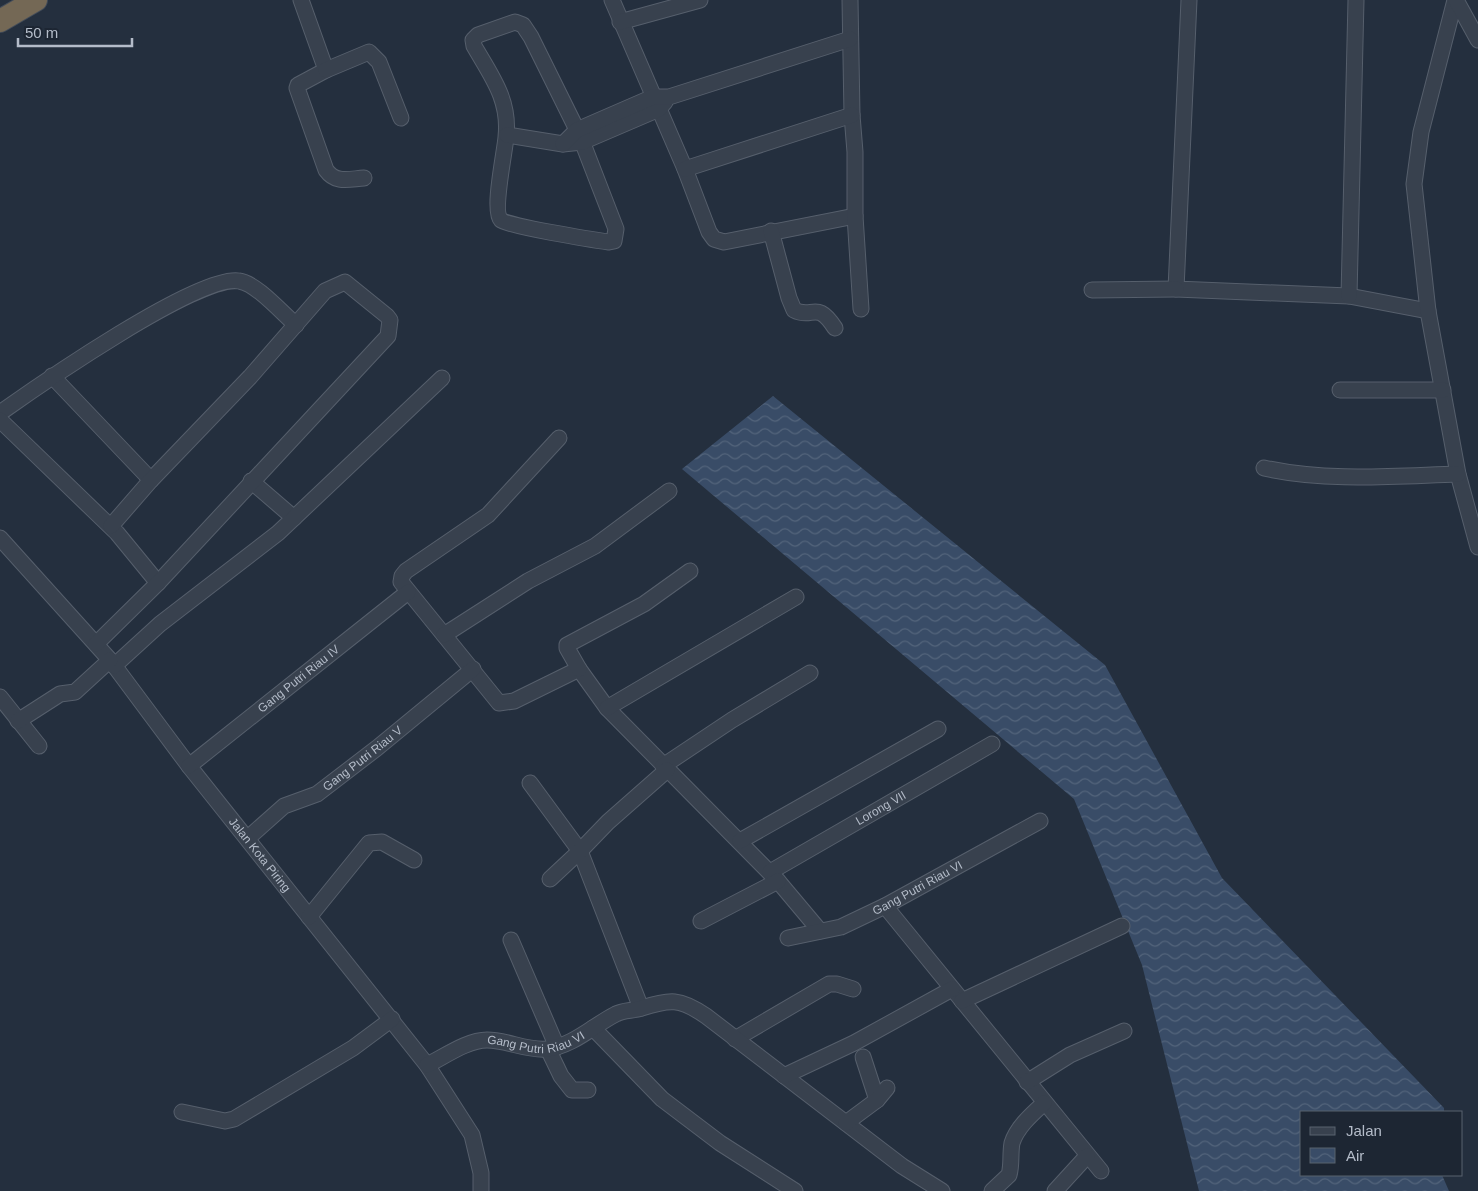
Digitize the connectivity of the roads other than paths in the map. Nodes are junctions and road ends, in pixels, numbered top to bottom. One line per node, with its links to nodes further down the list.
1 (10, 0): 10 (highway)
2 (36, 0): 11 (highway)
3 (301, 0): 15 (street)
4 (612, 0): 12 (street)
5 (700, 0): 12 (street)
6 (850, 0): 13 (street)
7 (1189, 0): 25 (street)
8 (1356, 0): 27 (street)
9 (1456, 0): 14 (street); 29 (street)
10 (0, 6)
11 (0, 21)
12 (620, 22): 16 (street)
13 (850, 39): 16 (street); 17 (street)
14 (1478, 40)
15 (326, 70): 18 (street); 22 (street)
16 (656, 103): 20 (street); 21 (street)
17 (852, 115): 21 (street); 23 (street)
18 (401, 118)
19 (507, 136): 20 (street); 20 (street); 20 (street)
20 (580, 136)
21 (684, 169): 24 (street)
22 (364, 178)
23 (854, 216): 24 (street); 28 (street)
24 (771, 231): 31 (street)
25 (1176, 289): 26 (street); 27 (street)
26 (1092, 290)
27 (1349, 296): 29 (street)
28 (861, 309)
29 (1428, 311): 35 (street)
30 (296, 325): 32 (street); 41 (street); 42 (street)
31 (835, 328)
32 (52, 376): 36 (street); 41 (street)
33 (442, 378): 44 (street)
34 (1340, 390): 35 (street)
35 (1443, 390): 40 (street)
36 (0, 413)
37 (0, 420): 45 (street)
38 (559, 438): 50 (street)
39 (1264, 468): 40 (street)
40 (1458, 474): 47 (street)
41 (151, 480): 45 (street)
42 (251, 481): 44 (street); 49 (street)
43 (670, 491): 52 (street)
44 (294, 518): 54 (street)
45 (111, 526): 49 (street)
46 (0, 538): 53 (street, Jalan Kota Piring)
47 (1478, 547)
48 (690, 571): 56 (street)
49 (158, 583): 53 (street)
50 (408, 592): 52 (street); 64 (street, Gang Putri Riau IV)
51 (796, 597): 59 (street)
52 (444, 634): 55 (street)
53 (96, 644): 54 (street, Jalan Kota Piring)
54 (112, 663): 60 (street); 64 (street, Jalan Kota Piring)
55 (473, 669): 56 (street); 68 (street, Gang Putri Riau V)
56 (580, 669): 59 (street)
57 (810, 674): 65 (street)
58 (0, 697): 60 (street)
59 (607, 708): 65 (street)
60 (18, 721): 63 (street)
61 (938, 728): 69 (street)
62 (992, 744): 72 (street, Lorong VII)
63 (39, 746)
64 (189, 766): 68 (street, Jalan Kota Piring)
65 (665, 768): 69 (street); 70 (street)
66 (530, 783): 70 (street)
67 (1040, 821): 74 (street, Gang Putri Riau VI)
68 (248, 838): 75 (street, Jalan Kota Piring)
69 (740, 841): 72 (street)
70 (580, 852): 73 (street); 84 (street)
71 (414, 860): 75 (street)
72 (774, 876): 76 (street, Lorong VII); 78 (street)
73 (550, 879)
74 (885, 906): 78 (street, Gang Putri Riau VI); 81 (street)
75 (309, 917): 85 (street, Jalan Kota Piring)
76 (701, 922)
77 (1122, 926): 83 (street)
78 (820, 931): 79 (street, Gang Putri Riau VI)
79 (788, 938)
80 (511, 940): 89 (street)
81 (952, 988): 83 (street); 92 (street)
82 (853, 989): 88 (street)
83 (962, 1001): 93 (street)
84 (641, 1008): 86 (street, Gang Putri Riau VI); 88 (street, Gang Putri Riau VI)
85 (392, 1019): 91 (street, Jalan Kota Piring); 96 (street)
86 (593, 1028): 89 (street, Gang Putri Riau VI); 101 (street)
87 (1124, 1031): 93 (street)
88 (735, 1039): 92 (street)
89 (552, 1048): 91 (street, Gang Putri Riau VI); 94 (street)
90 (863, 1057): 97 (street)
91 (427, 1065): 100 (street, Jalan Kota Piring)
92 (784, 1076): 97 (street)
93 (1027, 1082): 95 (street)
94 (588, 1090)
95 (1044, 1103): 98 (street); 103 (street)
96 (182, 1112)
97 (846, 1123): 102 (street)
98 (1086, 1156): 99 (street); 104 (street)
99 (1100, 1171)
100 (481, 1191)
101 (795, 1191)
102 (942, 1191)
103 (992, 1191)
104 (1055, 1191)

